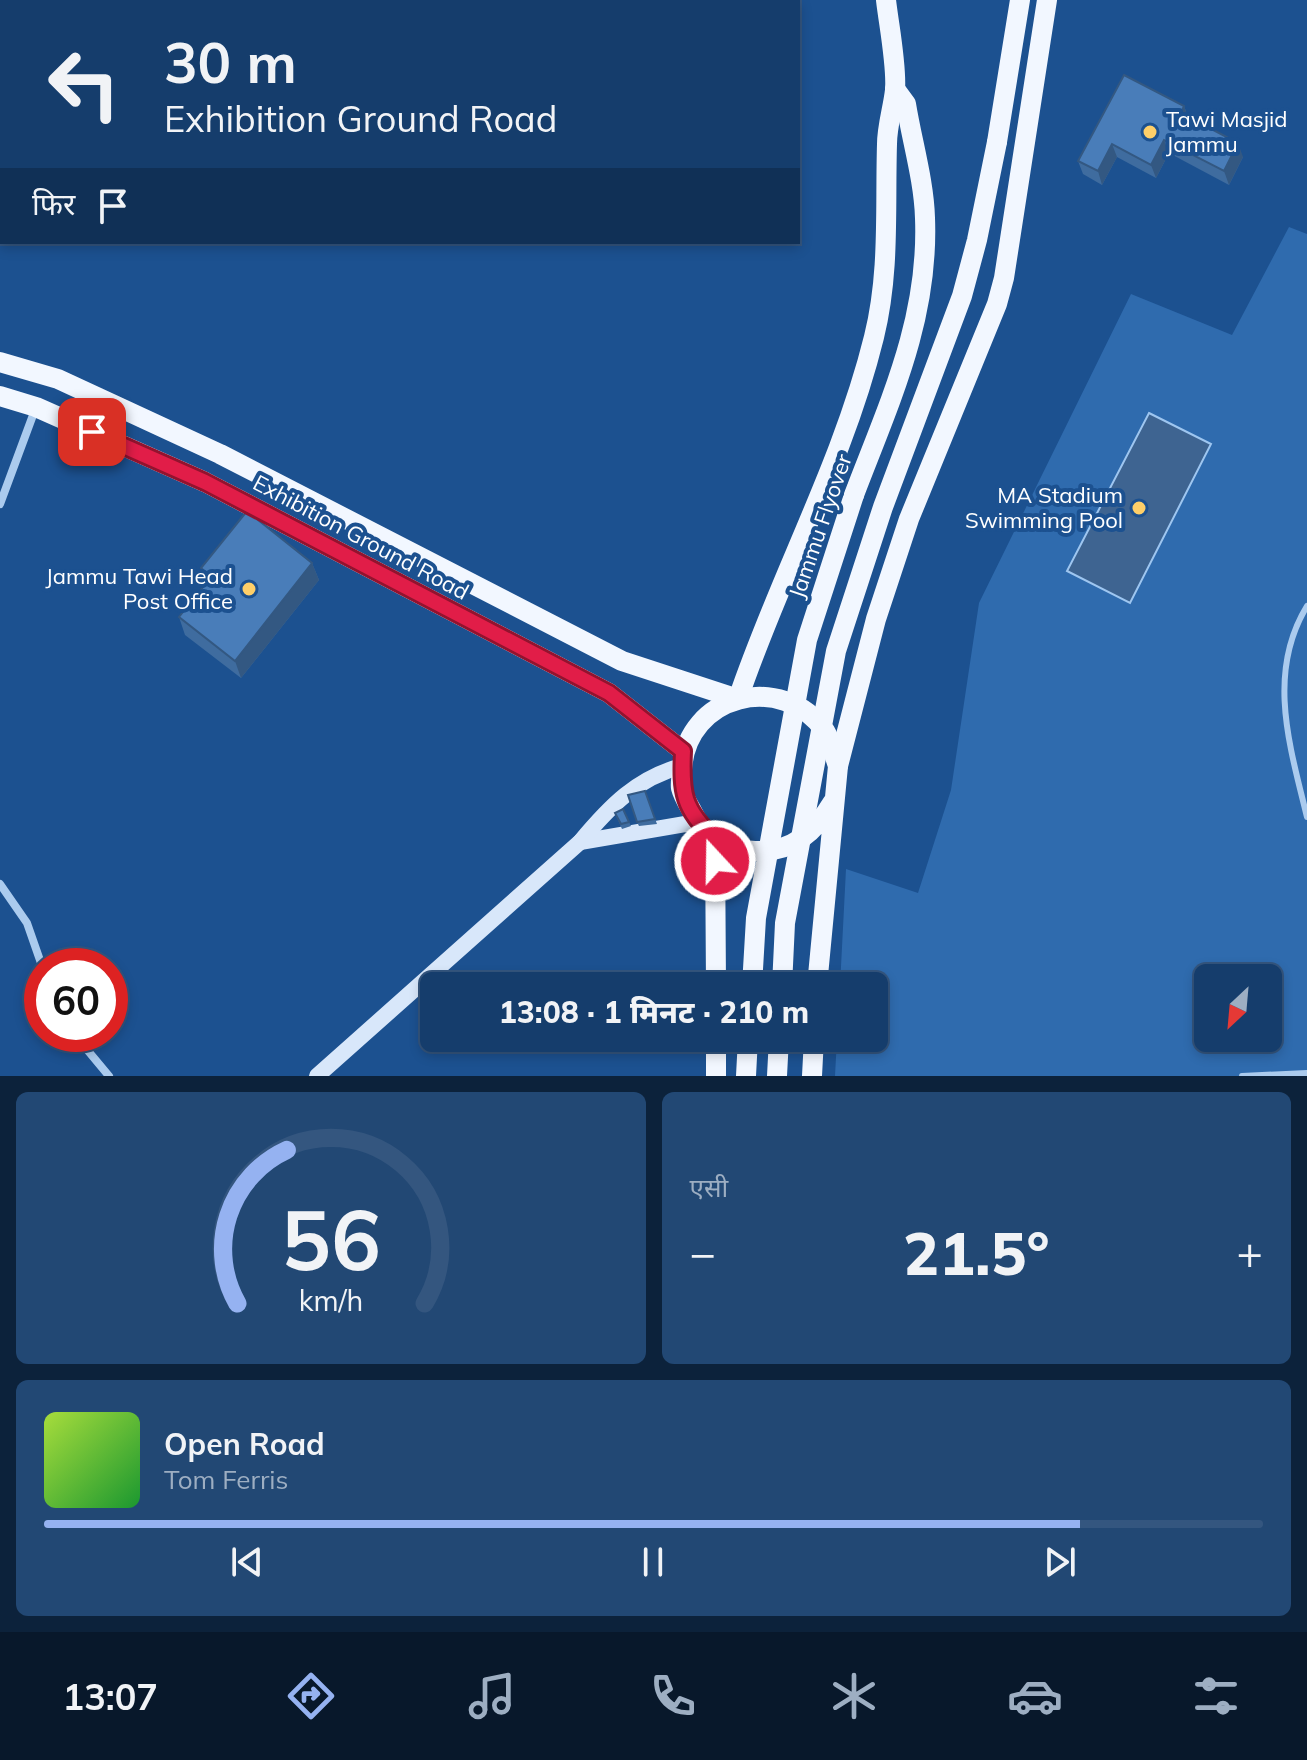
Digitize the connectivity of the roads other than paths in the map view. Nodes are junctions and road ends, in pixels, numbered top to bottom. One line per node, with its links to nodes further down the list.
1 (886, 0): 4 (main road)
2 (1020, 0): 22 (main road, bridge)
3 (1047, 0): 12 (main road)
4 (895, 89): 10 (main road); 21 (main road, Jammu Flyover, bridge)
5 (0, 362): 10 (main road)
6 (0, 396): 7 (main road, Exhibition Ground Road)
7 (36, 407): 8 (street); 11 (main road, Exhibition Ground Road)
8 (0, 504)
9 (1307, 606): 14 (lane)
10 (738, 699): 11 (main road); 12 (main road)
11 (683, 758): 15 (main road); 17 (main road)
12 (838, 766): 13 (main road)
13 (833, 802): 16 (main road); 23 (main road)
14 (1307, 817)
15 (697, 822): 16 (main road); 17 (main road)
16 (715, 839): 20 (main road)
17 (580, 842): 31 (main road)
18 (0, 884): 19 (street)
19 (36, 948)
20 (716, 972)
21 (753, 972)
22 (783, 972)
23 (818, 972)
24 (89, 1052): 30 (street)
25 (716, 1052): 32 (main road)
26 (747, 1052): 33 (main road)
27 (778, 1052): 34 (main road)
28 (813, 1052): 35 (main road)
29 (1307, 1073): 36 (lane)
30 (109, 1076)
31 (317, 1076)
32 (716, 1076)
33 (746, 1076)
34 (777, 1076)
35 (812, 1076)
36 (1242, 1076)

